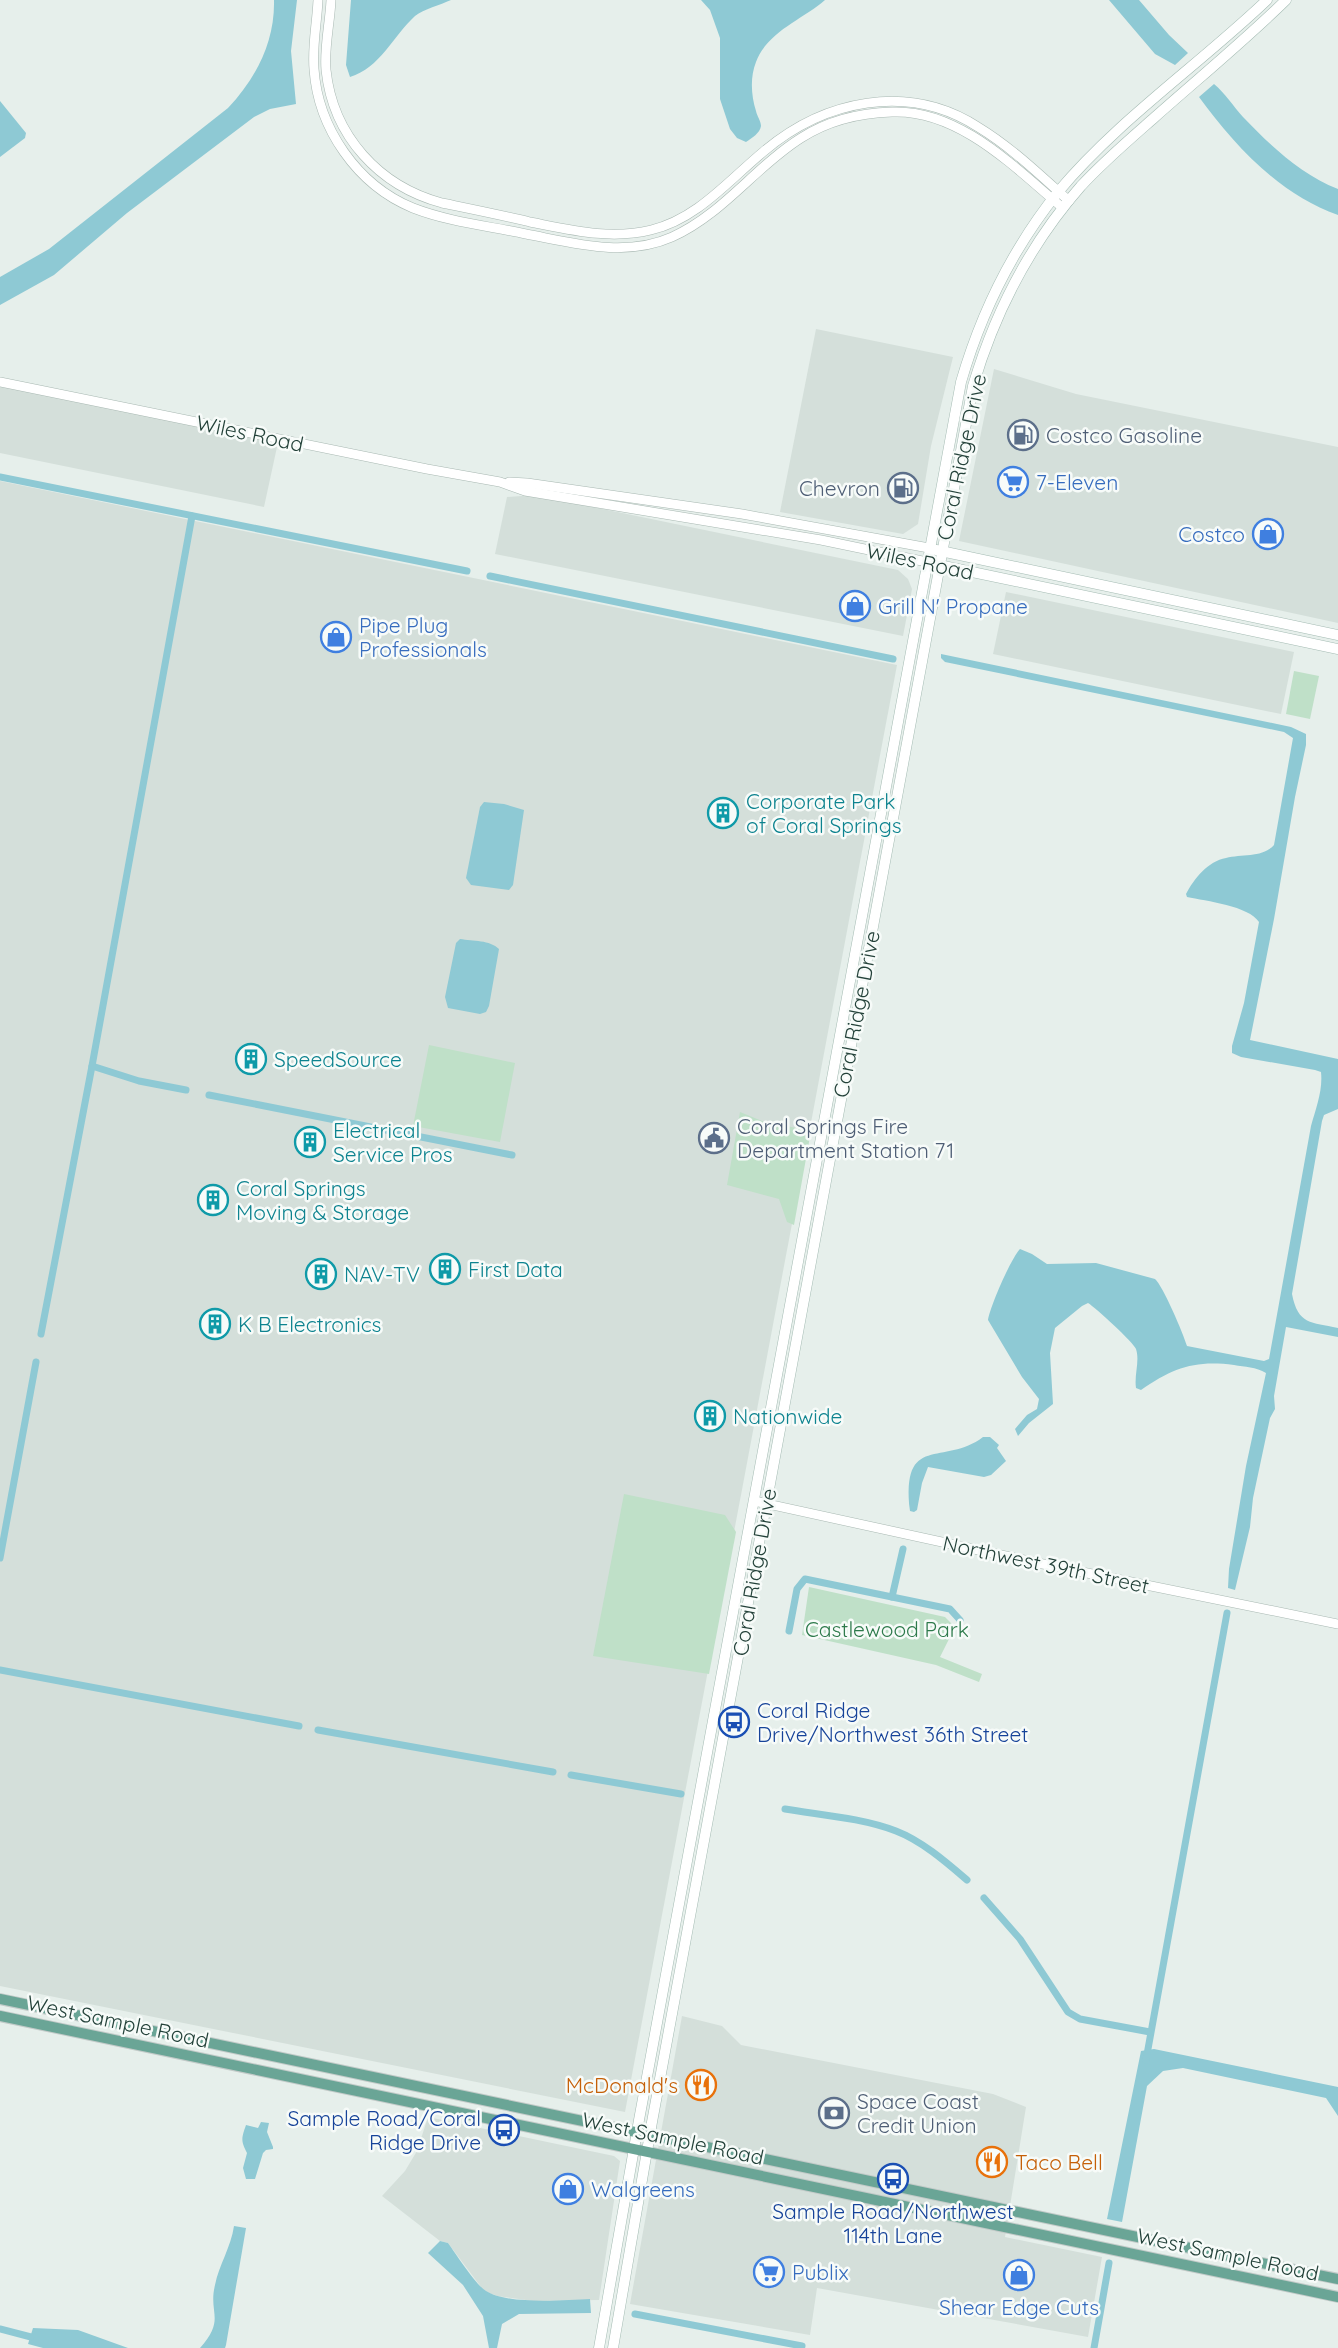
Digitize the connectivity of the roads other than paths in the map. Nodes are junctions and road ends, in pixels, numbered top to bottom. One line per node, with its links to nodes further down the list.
1 (318, 0): 5 (street)
2 (331, 0): 5 (street)
3 (1267, 0): 5 (main road, Coral Ridge Drive)
4 (1286, 0): 6 (main road, Coral Ridge Drive)
5 (1056, 196): 6 (street); 9 (main road, Coral Ridge Drive)
6 (1066, 204): 10 (main road, Coral Ridge Drive)
7 (0, 382): 8 (street, Wiles Road)
8 (500, 482): 9 (street, Wiles Road); 11 (street, Wiles Road)
9 (929, 548): 10 (main road, Wiles Road); 11 (main road, Coral Ridge Drive)
10 (942, 551): 12 (main road, Coral Ridge Drive); 13 (main road, Wiles Road)
11 (926, 562): 12 (main road, Wiles Road); 15 (main road, Coral Ridge Drive)
12 (939, 565): 14 (main road, Wiles Road); 16 (main road, Coral Ridge Drive)
13 (1338, 635)
14 (1338, 649)
15 (754, 1501): 16 (street, Northwest 39th Street); 18 (main road, Coral Ridge Drive)
16 (766, 1504): 17 (street, Northwest 39th Street); 19 (main road, Coral Ridge Drive)
17 (1338, 1624)
18 (720, 1686): 19 (main road); 22 (main road, Coral Ridge Drive)
19 (728, 1711): 23 (main road, Coral Ridge Drive)
20 (0, 1999): 22 (main road, West Sample Road)
21 (0, 2015): 24 (main road, West Sample Road)
22 (636, 2133): 23 (main road, West Sample Road); 24 (main road, Coral Ridge Drive)
23 (649, 2136): 25 (main road, Coral Ridge Drive); 26 (main road, West Sample Road)
24 (634, 2150): 25 (main road, West Sample Road); 28 (main road, Coral Ridge Drive)
25 (647, 2152): 27 (main road, West Sample Road); 29 (main road, Coral Ridge Drive)
26 (1338, 2280)
27 (1338, 2297)
28 (599, 2348)
29 (613, 2348)

